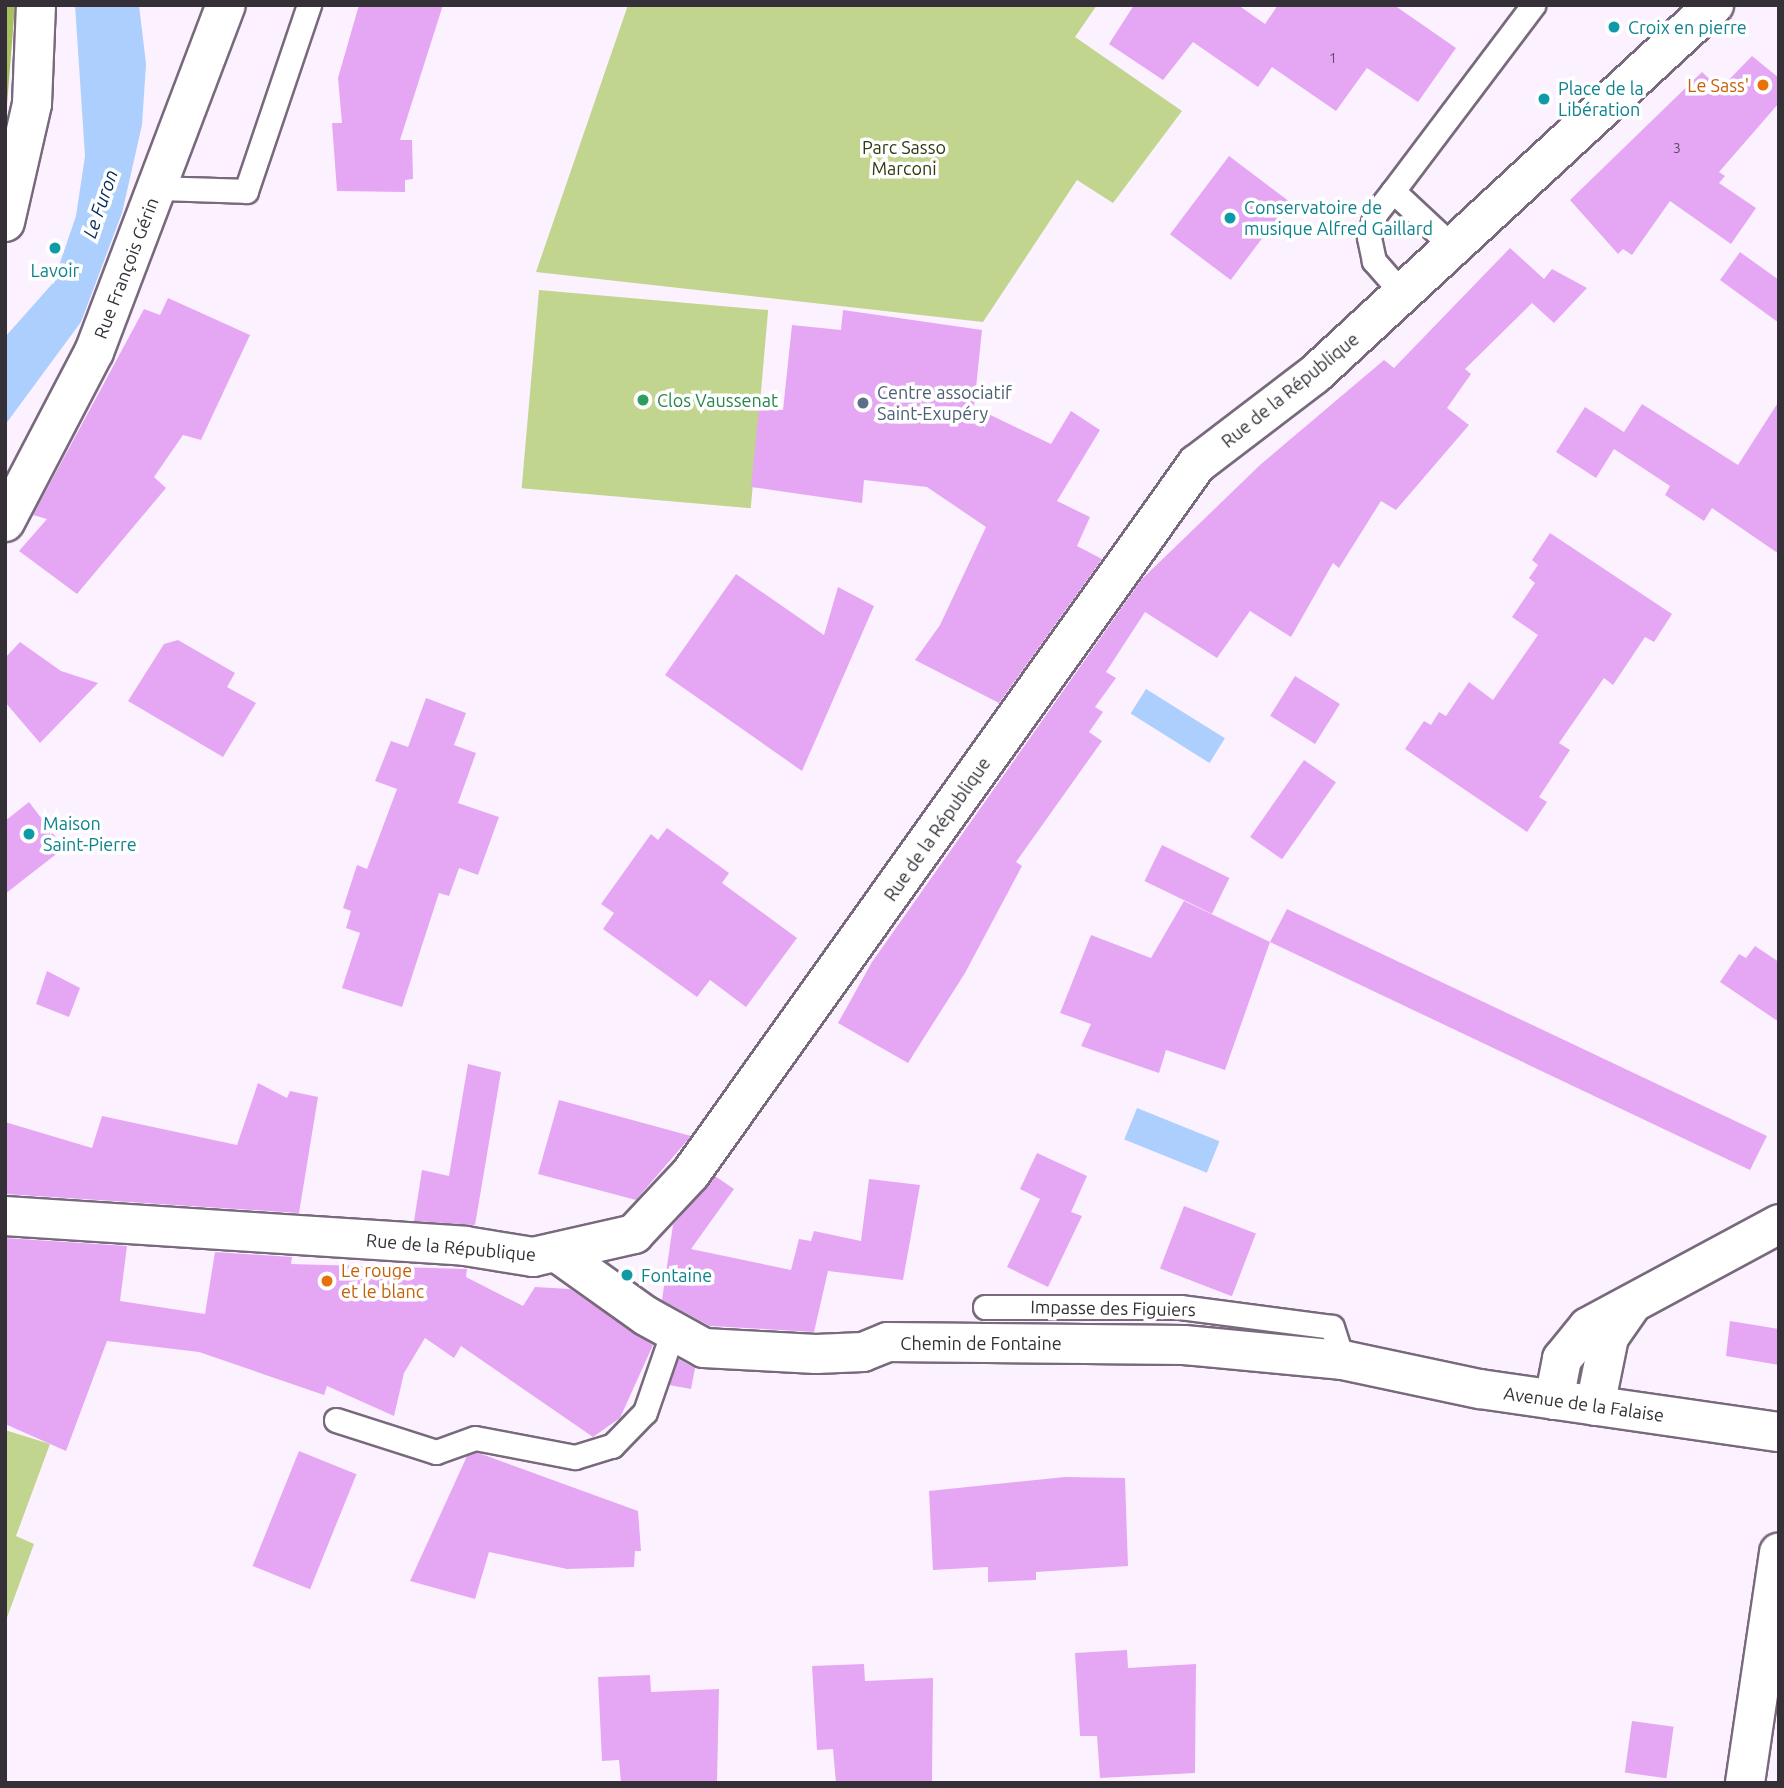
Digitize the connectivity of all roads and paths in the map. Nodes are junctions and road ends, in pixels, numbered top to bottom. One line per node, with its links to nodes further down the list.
1 (36, 5): 8 (street)
2 (226, 5): 6 (street, Rue François Gérin)
3 (309, 5): 6 (lane)
4 (1533, 5): 7 (lane)
5 (1714, 5): 9 (street, Rue de la République)
6 (157, 188): 11 (street, Rue François Gérin)
7 (1393, 191): 9 (lane); 10 (lane)
8 (5, 222)
9 (1452, 247): 10 (street, Rue de la République)
10 (1402, 293): 14 (street, Rue de la République)
11 (5, 522)
12 (5, 1216): 14 (street, Rue de la République)
13 (1779, 1224): 15 (street)
14 (559, 1254): 17 (street, Chemin de Fontaine)
15 (1631, 1306): 20 (street); 21 (street)
16 (985, 1307): 18 (lane, Impasse des Figuiers)
17 (673, 1331): 18 (street, Chemin de Fontaine); 22 (lane)
18 (1343, 1360): 19 (street, Chemin de Fontaine)
19 (1390, 1369): 20 (street, Avenue de la Falaise)
20 (1554, 1399): 21 (street, Avenue de la Falaise)
21 (1595, 1406): 23 (street, Avenue de la Falaise)
22 (336, 1420)
23 (1779, 1432)
24 (1779, 1552): 25 (street)
25 (1745, 1783)

